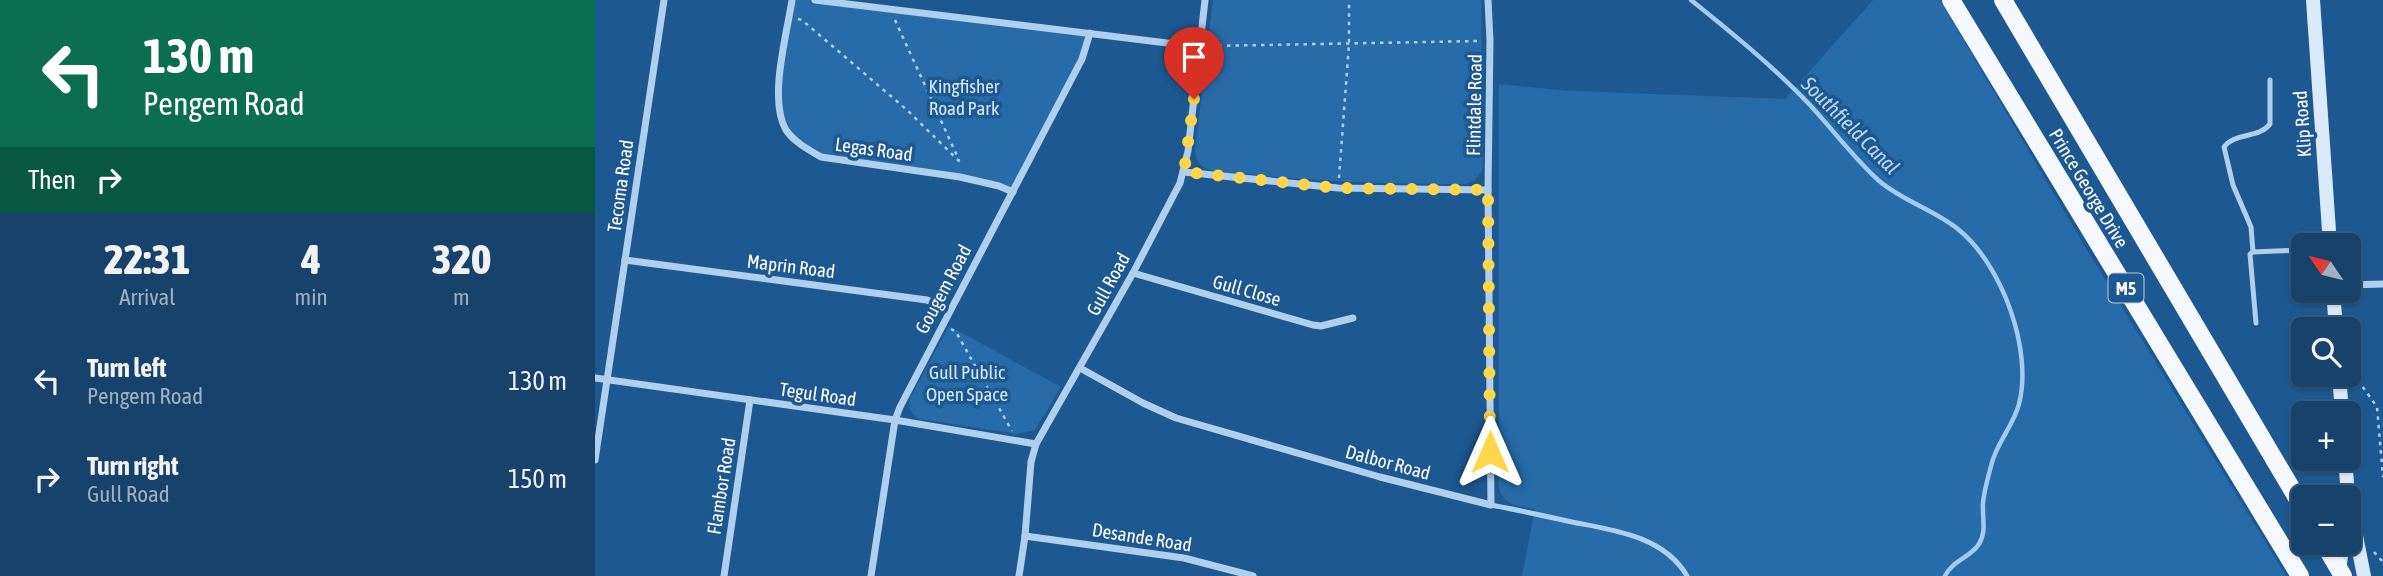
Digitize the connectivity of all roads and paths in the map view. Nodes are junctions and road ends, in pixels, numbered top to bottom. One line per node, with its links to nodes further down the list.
1 (664, 0): 27 (street, Tecoma Road)
2 (792, 0): 12 (street, Legas Road)
3 (815, 0): 10 (street)
4 (1205, 0): 16 (street, Gull Road)
5 (1349, 0): 15 (path)
6 (1488, 0): 14 (street, Flintdale Road)
7 (1951, 0): 56 (main road, Prince George Drive / M5)
8 (2003, 0): 44 (main road, Prince George Drive / M5)
9 (2313, 0): 24 (street, Klip Road)
10 (869, 2): 11 (street)
11 (889, 8): 13 (street); 18 (path)
12 (790, 16): 18 (path); 20 (street, Legas Road)
13 (1090, 33): 16 (street); 23 (street, Gougem Road)
14 (1490, 41): 15 (path); 22 (street, Flintdale Road)
15 (1349, 44): 16 (path); 21 (path)
16 (1200, 47): 19 (street, Gull Road)
17 (2270, 80): 26 (lane)
18 (960, 162): 20 (path)
19 (1184, 172): 21 (street); 28 (street, Gull Road)
20 (960, 177): 23 (street, Legas Road)
21 (1338, 188): 22 (street)
22 (1488, 190): 45 (street, Flintdale Road)
23 (1013, 192): 31 (street, Gougem Road)
24 (2329, 233)
25 (2291, 251): 26 (lane)
26 (2253, 253): 33 (lane)
27 (625, 260): 31 (street, Maprin Road); 36 (street, Tecoma Road)
28 (1133, 273): 32 (street, Gull Close); 34 (street, Gull Road)
29 (2383, 284): 30 (street)
30 (2361, 285)
31 (950, 310): 39 (street, Gougem Road); 40 (path)
32 (1353, 318)
33 (2256, 323)
34 (1080, 368): 41 (street, Gull Road); 45 (street, Dalbor Road)
35 (595, 378): 36 (street, Tegul Road)
36 (607, 379): 38 (street, Tegul Road); 42 (street, Tecoma Road)
37 (2361, 384): 43 (path)
38 (750, 400): 39 (street, Tegul Road); 51 (street, Flambor Road)
39 (895, 420): 40 (street, Tegul Road); 52 (street, Gougem Road)
40 (1013, 440): 41 (street, Tegul Road)
41 (1036, 444): 46 (street, Gull Road)
42 (595, 460)
43 (2383, 477)
44 (2291, 488)
45 (1491, 505): 55 (lane, Dalbor Road)
46 (1025, 536): 53 (street, Gull Road); 54 (street, Desande Road)
47 (2330, 555): 50 (main road)
48 (2342, 555): 50 (street)
49 (2360, 555): 57 (street)
50 (2340, 574)
51 (724, 576)
52 (871, 576)
53 (1019, 576)
54 (1253, 576)
55 (1687, 576)
56 (2301, 576)
57 (2364, 576)

